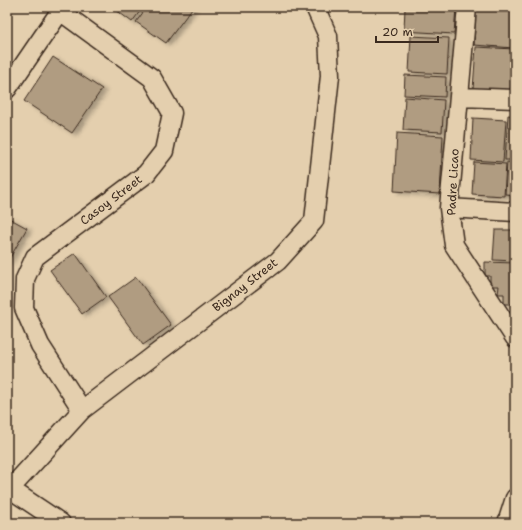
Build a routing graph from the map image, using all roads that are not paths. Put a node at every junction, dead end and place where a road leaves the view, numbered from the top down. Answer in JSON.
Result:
{"nodes":[{"id":1,"x":315,"y":7,"type":"edge"},
{"id":2,"x":468,"y":7,"type":"edge"},
{"id":3,"x":62,"y":9,"type":"edge"},
{"id":4,"x":7,"y":89,"type":"edge"},
{"id":5,"x":460,"y":97,"type":"junction"},
{"id":6,"x":515,"y":99,"type":"edge"},
{"id":7,"x":449,"y":208,"type":"junction"},
{"id":8,"x":515,"y":212,"type":"edge"},
{"id":9,"x":515,"y":338,"type":"edge"},
{"id":10,"x":82,"y":410,"type":"junction"},
{"id":11,"x":8,"y":488,"type":"edge"},
{"id":12,"x":515,"y":498,"type":"edge"},
{"id":13,"x":61,"y":523,"type":"edge"},
{"id":14,"x":507,"y":523,"type":"edge"}],
"edges":[{"from":1,"to":10,"type":"street","name":"Bignay Street"},
{"from":2,"to":5,"type":"street","name":"Padre Licao"},
{"from":3,"to":4,"type":"street"},
{"from":3,"to":10,"type":"street","name":"Casoy Street"},
{"from":5,"to":6,"type":"street"},
{"from":5,"to":7,"type":"street","name":"Padre Licao"},
{"from":7,"to":8,"type":"street"},
{"from":7,"to":9,"type":"street","name":"Padre Licao"},
{"from":10,"to":11,"type":"street","name":"Bignay Street"},
{"from":11,"to":13,"type":"street"},
{"from":12,"to":14,"type":"street"}]}
